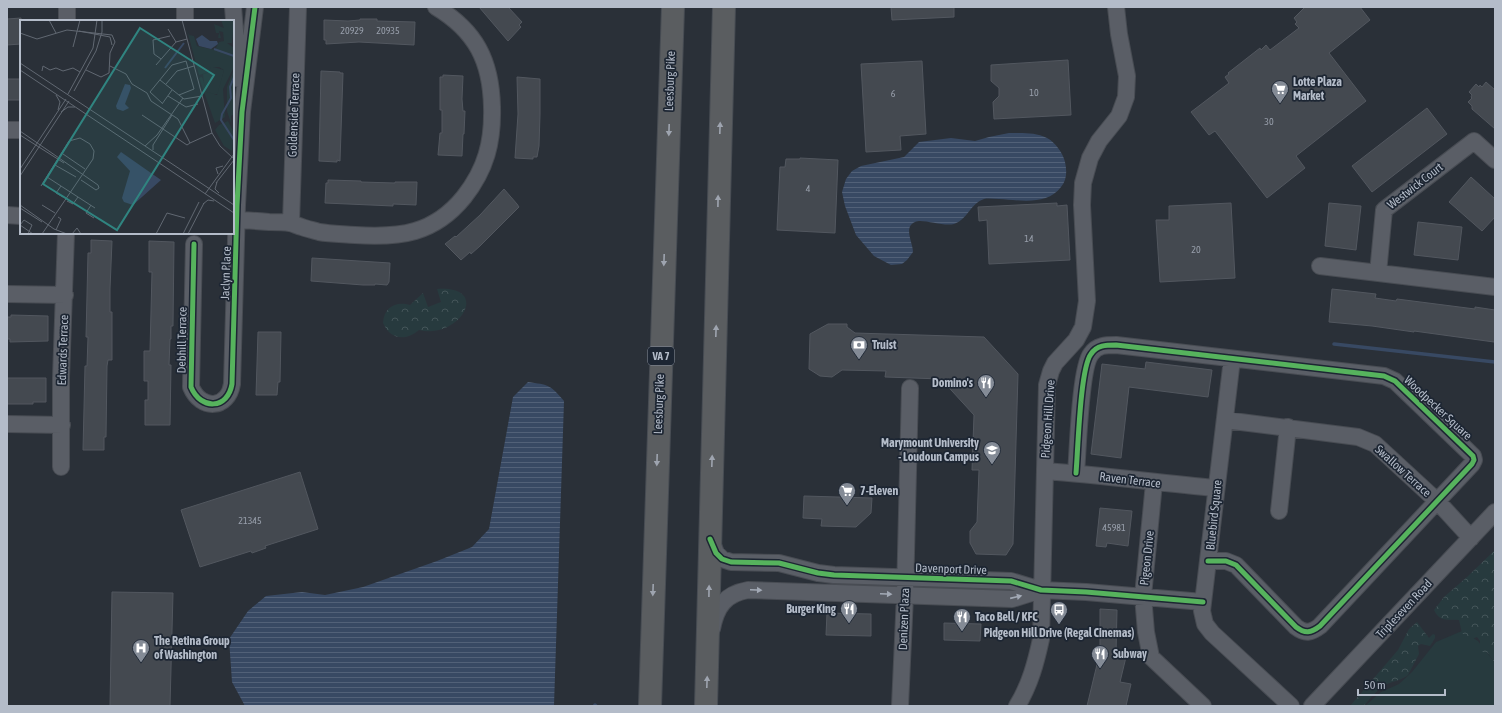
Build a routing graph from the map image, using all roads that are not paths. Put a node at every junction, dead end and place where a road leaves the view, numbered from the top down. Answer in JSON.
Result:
{"nodes":[{"id":1,"x":67,"y":7,"type":"edge"},
{"id":2,"x":185,"y":7,"type":"edge"},
{"id":3,"x":233,"y":7,"type":"edge"},
{"id":4,"x":255,"y":7,"type":"edge"},
{"id":5,"x":298,"y":7,"type":"edge"},
{"id":6,"x":436,"y":7,"type":"edge"},
{"id":7,"x":673,"y":7,"type":"edge"},
{"id":8,"x":724,"y":7,"type":"edge"},
{"id":9,"x":1116,"y":7,"type":"edge"},
{"id":10,"x":66,"y":20,"type":"edge"},
{"id":11,"x":185,"y":20,"type":"edge"},
{"id":12,"x":242,"y":112,"type":"junction"},
{"id":13,"x":7,"y":130,"type":"edge"},
{"id":14,"x":20,"y":130,"type":"edge"},
{"id":15,"x":1495,"y":160,"type":"edge"},
{"id":16,"x":7,"y":215,"type":"edge"},
{"id":17,"x":20,"y":216,"type":"edge"},
{"id":18,"x":235,"y":220,"type":"edge"},
{"id":19,"x":291,"y":223,"type":"junction"},
{"id":20,"x":66,"y":234,"type":"edge"},
{"id":21,"x":194,"y":244,"type":"dead end"},
{"id":22,"x":1320,"y":266,"type":"dead end"},
{"id":23,"x":1378,"y":273,"type":"junction"},
{"id":24,"x":1495,"y":287,"type":"edge"},
{"id":25,"x":7,"y":294,"type":"edge"},
{"id":26,"x":65,"y":295,"type":"junction"},
{"id":27,"x":234,"y":324,"type":"joint"},
{"id":28,"x":1232,"y":359,"type":"junction"},
{"id":29,"x":910,"y":388,"type":"dead end"},
{"id":30,"x":1225,"y":420,"type":"junction"},
{"id":31,"x":7,"y":424,"type":"edge"},
{"id":32,"x":62,"y":425,"type":"junction"},
{"id":33,"x":1288,"y":427,"type":"junction"},
{"id":34,"x":61,"y":467,"type":"dead end"},
{"id":35,"x":1044,"y":471,"type":"junction"},
{"id":36,"x":1076,"y":473,"type":"junction"},
{"id":37,"x":1154,"y":483,"type":"junction"},
{"id":38,"x":1216,"y":488,"type":"junction"},
{"id":39,"x":1438,"y":502,"type":"junction"},
{"id":40,"x":1279,"y":510,"type":"dead end"},
{"id":41,"x":1495,"y":512,"type":"edge"},
{"id":42,"x":1471,"y":538,"type":"junction"},
{"id":43,"x":710,"y":539,"type":"junction"},
{"id":44,"x":1208,"y":561,"type":"junction"},
{"id":45,"x":905,"y":577,"type":"junction"},
{"id":46,"x":1041,"y":590,"type":"junction"},
{"id":47,"x":905,"y":595,"type":"junction"},
{"id":48,"x":1143,"y":596,"type":"junction"},
{"id":49,"x":1203,"y":602,"type":"junction"},
{"id":50,"x":707,"y":658,"type":"junction"},
{"id":51,"x":650,"y":706,"type":"edge"},
{"id":52,"x":706,"y":706,"type":"edge"},
{"id":53,"x":900,"y":706,"type":"edge"},
{"id":54,"x":1017,"y":706,"type":"edge"},
{"id":55,"x":1203,"y":706,"type":"edge"},
{"id":56,"x":1291,"y":706,"type":"edge"},
{"id":57,"x":1312,"y":706,"type":"edge"}],
"edges":[{"from":1,"to":10,"type":"street"},
{"from":2,"to":11,"type":"street"},
{"from":3,"to":12,"type":"street","name":"Jaclyn Place"},
{"from":4,"to":12,"type":"street","name":"Jaclyn Place"},
{"from":5,"to":19,"type":"street","name":"Goldenside Terrace"},
{"from":6,"to":19,"type":"street"},
{"from":7,"to":51,"type":"highway","name":"Leesburg Pike","number":"VA 7","one_way":true},
{"from":43,"to":8,"type":"highway","one_way":true},
{"from":9,"to":35,"type":"street","name":"Pidgeon Hill Drive"},
{"from":12,"to":18,"type":"street","name":"Jaclyn Place"},
{"from":13,"to":14,"type":"street"},
{"from":15,"to":23,"type":"street","name":"Westwick Court"},
{"from":16,"to":17,"type":"street"},
{"from":18,"to":19,"type":"street"},
{"from":18,"to":27,"type":"street","name":"Jaclyn Place"},
{"from":20,"to":26,"type":"street","name":"Edwards Terrace"},
{"from":21,"to":27,"type":"street","name":"Debhill Terrace"},
{"from":22,"to":23,"type":"street"},
{"from":23,"to":24,"type":"street"},
{"from":25,"to":26,"type":"street"},
{"from":26,"to":32,"type":"street","name":"Edwards Terrace"},
{"from":28,"to":30,"type":"street","name":"Bluebird Square"},
{"from":28,"to":36,"type":"street","name":"Woodpecker Square"},
{"from":28,"to":39,"type":"street","name":"Woodpecker Square"},
{"from":29,"to":45,"type":"street","name":"Denizen Plaza"},
{"from":30,"to":33,"type":"street","name":"Swallow Terrace"},
{"from":30,"to":38,"type":"street","name":"Bluebird Square"},
{"from":31,"to":32,"type":"street"},
{"from":32,"to":34,"type":"street","name":"Edwards Terrace"},
{"from":33,"to":39,"type":"street","name":"Swallow Terrace"},
{"from":33,"to":40,"type":"street"},
{"from":35,"to":36,"type":"street","name":"Raven Terrace"},
{"from":35,"to":46,"type":"street","name":"Pidgeon Hill Drive"},
{"from":36,"to":37,"type":"street","name":"Raven Terrace"},
{"from":37,"to":38,"type":"street","name":"Raven Terrace"},
{"from":37,"to":48,"type":"street","name":"Pigeon Drive"},
{"from":38,"to":44,"type":"street","name":"Bluebird Square"},
{"from":39,"to":42,"type":"street","name":"Swallow Terrace"},
{"from":39,"to":44,"type":"street","name":"Woodpecker Square"},
{"from":41,"to":42,"type":"street","name":"Tripleseven Road"},
{"from":42,"to":57,"type":"street","name":"Tripleseven Road"},
{"from":43,"to":45,"type":"street","name":"Davenport Drive"},
{"from":50,"to":43,"type":"highway","one_way":true},
{"from":44,"to":49,"type":"street","name":"Bluebird Square"},
{"from":45,"to":46,"type":"street","name":"Davenport Drive"},
{"from":45,"to":47,"type":"street","name":"Denizen Plaza"},
{"from":47,"to":46,"type":"street","name":"Davenport Drive","one_way":true},
{"from":46,"to":48,"type":"street","name":"Davenport Drive"},
{"from":46,"to":54,"type":"street","name":"Pidgeon Hill Drive"},
{"from":50,"to":47,"type":"street","name":"Davenport Drive","one_way":true},
{"from":47,"to":53,"type":"street","name":"Denizen Plaza"},
{"from":48,"to":49,"type":"street","name":"Davenport Drive"},
{"from":48,"to":55,"type":"street","name":"Pigeon Drive"},
{"from":49,"to":56,"type":"street","name":"Bluebird Square"},
{"from":52,"to":50,"type":"highway","one_way":true}]}
